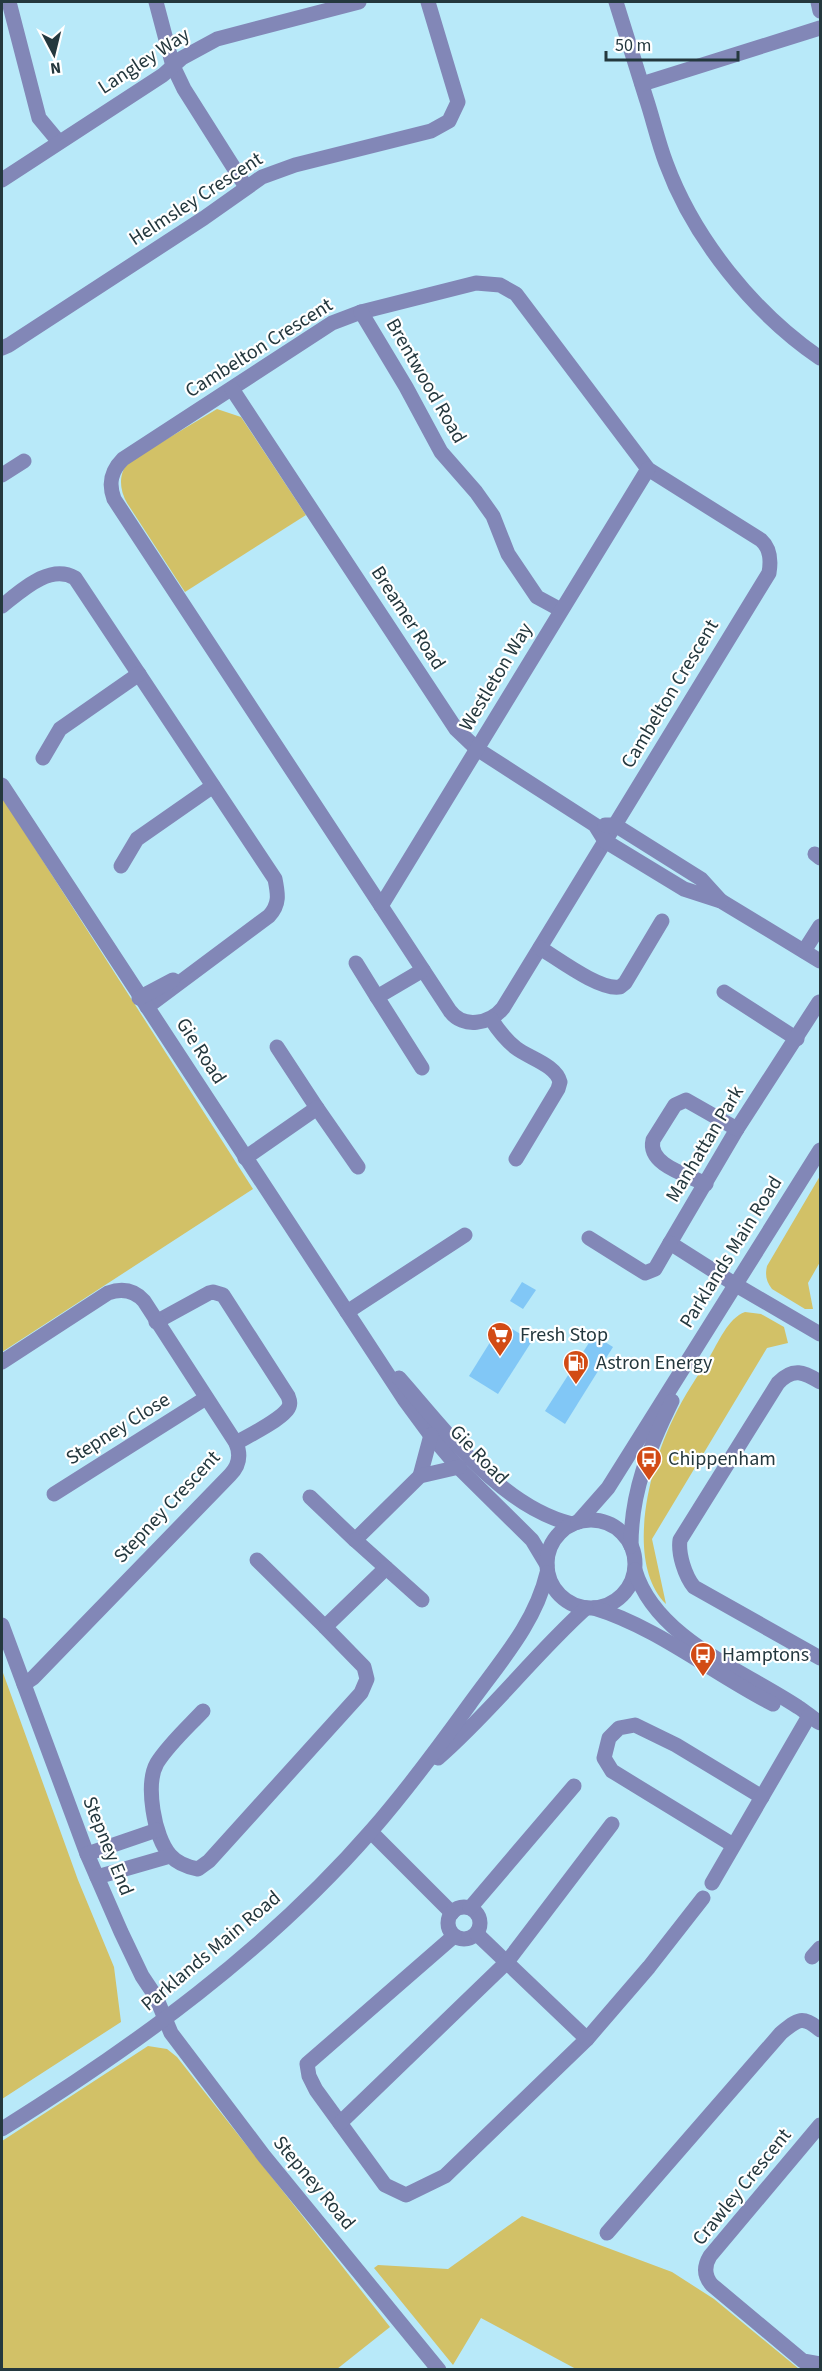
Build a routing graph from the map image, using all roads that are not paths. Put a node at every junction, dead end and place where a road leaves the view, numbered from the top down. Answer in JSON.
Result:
{"nodes":[{"id":1,"x":9,"y":2,"type":"edge"},
{"id":2,"x":156,"y":2,"type":"edge"},
{"id":3,"x":359,"y":2,"type":"edge"},
{"id":4,"x":428,"y":2,"type":"edge"},
{"id":5,"x":616,"y":2,"type":"edge"},
{"id":6,"x":818,"y":2,"type":"edge"},
{"id":7,"x":306,"y":8,"type":"edge"},
{"id":8,"x":820,"y":11,"type":"edge"},
{"id":9,"x":820,"y":28,"type":"edge"},
{"id":10,"x":173,"y":66,"type":"junction"},
{"id":11,"x":642,"y":84,"type":"junction"},
{"id":12,"x":59,"y":142,"type":"junction"},
{"id":13,"x":2,"y":180,"type":"edge"},
{"id":14,"x":246,"y":187,"type":"junction"},
{"id":15,"x":361,"y":312,"type":"junction"},
{"id":16,"x":2,"y":348,"type":"edge"},
{"id":17,"x":820,"y":358,"type":"edge"},
{"id":18,"x":232,"y":388,"type":"junction"},
{"id":19,"x":24,"y":461,"type":"dead end"},
{"id":20,"x":648,"y":469,"type":"junction"},
{"id":21,"x":2,"y":475,"type":"edge"},
{"id":22,"x":2,"y":606,"type":"edge"},
{"id":23,"x":561,"y":610,"type":"junction"},
{"id":24,"x":139,"y":674,"type":"junction"},
{"id":25,"x":477,"y":749,"type":"junction"},
{"id":26,"x":43,"y":758,"type":"dead end"},
{"id":27,"x":2,"y":786,"type":"edge"},
{"id":28,"x":213,"y":786,"type":"junction"},
{"id":29,"x":595,"y":825,"type":"junction"},
{"id":30,"x":615,"y":825,"type":"junction"},
{"id":31,"x":606,"y":841,"type":"junction"},
{"id":32,"x":121,"y":866,"type":"dead end"},
{"id":33,"x":721,"y":901,"type":"junction"},
{"id":34,"x":381,"y":906,"type":"junction"},
{"id":35,"x":662,"y":921,"type":"dead end"},
{"id":36,"x":820,"y":926,"type":"edge"},
{"id":37,"x":540,"y":948,"type":"junction"},
{"id":38,"x":804,"y":951,"type":"junction"},
{"id":39,"x":820,"y":961,"type":"edge"},
{"id":40,"x":356,"y":963,"type":"dead end"},
{"id":41,"x":423,"y":970,"type":"junction"},
{"id":42,"x":724,"y":992,"type":"dead end"},
{"id":43,"x":377,"y":998,"type":"junction"},
{"id":44,"x":819,"y":1002,"type":"edge"},
{"id":45,"x":143,"y":1003,"type":"junction"},
{"id":46,"x":491,"y":1019,"type":"junction"},
{"id":47,"x":797,"y":1039,"type":"junction"},
{"id":48,"x":277,"y":1047,"type":"dead end"},
{"id":49,"x":422,"y":1068,"type":"dead end"},
{"id":50,"x":317,"y":1108,"type":"junction"},
{"id":51,"x":737,"y":1129,"type":"junction"},
{"id":52,"x":820,"y":1150,"type":"edge"},
{"id":53,"x":245,"y":1158,"type":"junction"},
{"id":54,"x":516,"y":1159,"type":"dead end"},
{"id":55,"x":358,"y":1167,"type":"dead end"},
{"id":56,"x":705,"y":1184,"type":"junction"},
{"id":57,"x":465,"y":1235,"type":"dead end"},
{"id":58,"x":589,"y":1238,"type":"dead end"},
{"id":59,"x":670,"y":1243,"type":"junction"},
{"id":60,"x":736,"y":1285,"type":"junction"},
{"id":61,"x":347,"y":1312,"type":"junction"},
{"id":62,"x":156,"y":1322,"type":"junction"},
{"id":63,"x":820,"y":1334,"type":"edge"},
{"id":64,"x":365,"y":1340,"type":"junction"},
{"id":65,"x":2,"y":1362,"type":"edge"},
{"id":66,"x":678,"y":1378,"type":"junction"},
{"id":67,"x":820,"y":1382,"type":"edge"},
{"id":68,"x":206,"y":1398,"type":"junction"},
{"id":69,"x":431,"y":1436,"type":"junction"},
{"id":70,"x":236,"y":1443,"type":"junction"},
{"id":71,"x":459,"y":1467,"type":"junction"},
{"id":72,"x":420,"y":1476,"type":"junction"},
{"id":73,"x":54,"y":1494,"type":"dead end"},
{"id":74,"x":310,"y":1497,"type":"dead end"},
{"id":75,"x":575,"y":1523,"type":"junction"},
{"id":76,"x":355,"y":1539,"type":"junction"},
{"id":77,"x":632,"y":1546,"type":"junction"},
{"id":78,"x":257,"y":1560,"type":"dead end"},
{"id":79,"x":386,"y":1568,"type":"junction"},
{"id":80,"x":547,"y":1569,"type":"junction"},
{"id":81,"x":635,"y":1570,"type":"junction"},
{"id":82,"x":422,"y":1600,"type":"dead end"},
{"id":83,"x":590,"y":1608,"type":"junction"},
{"id":84,"x":2,"y":1624,"type":"edge"},
{"id":85,"x":325,"y":1627,"type":"junction"},
{"id":86,"x":820,"y":1658,"type":"edge"},
{"id":87,"x":24,"y":1684,"type":"junction"},
{"id":88,"x":203,"y":1711,"type":"dead end"},
{"id":89,"x":815,"y":1720,"type":"edge"},
{"id":90,"x":419,"y":1773,"type":"junction"},
{"id":91,"x":574,"y":1786,"type":"dead end"},
{"id":92,"x":762,"y":1797,"type":"junction"},
{"id":93,"x":612,"y":1824,"type":"dead end"},
{"id":94,"x":157,"y":1830,"type":"junction"},
{"id":95,"x":370,"y":1832,"type":"junction"},
{"id":96,"x":734,"y":1845,"type":"junction"},
{"id":97,"x":87,"y":1854,"type":"junction"},
{"id":98,"x":170,"y":1856,"type":"junction"},
{"id":99,"x":97,"y":1877,"type":"junction"},
{"id":100,"x":712,"y":1883,"type":"dead end"},
{"id":101,"x":703,"y":1898,"type":"dead end"},
{"id":102,"x":470,"y":1908,"type":"junction"},
{"id":103,"x":452,"y":1913,"type":"junction"},
{"id":104,"x":477,"y":1934,"type":"junction"},
{"id":105,"x":454,"y":1936,"type":"junction"},
{"id":106,"x":507,"y":1962,"type":"junction"},
{"id":107,"x":165,"y":2018,"type":"junction"},
{"id":108,"x":820,"y":2030,"type":"edge"},
{"id":109,"x":587,"y":2039,"type":"junction"},
{"id":110,"x":339,"y":2123,"type":"junction"},
{"id":111,"x":820,"y":2125,"type":"edge"},
{"id":112,"x":2,"y":2129,"type":"edge"},
{"id":113,"x":607,"y":2233,"type":"dead end"},
{"id":114,"x":820,"y":2364,"type":"edge"},
{"id":115,"x":439,"y":2370,"type":"edge"}],
"edges":[{"from":1,"to":12,"type":"street"},
{"from":2,"to":10,"type":"street"},
{"from":3,"to":7,"type":"street","name":"Langley Way"},
{"from":4,"to":14,"type":"street","name":"Helmsley Crescent"},
{"from":5,"to":11,"type":"street"},
{"from":6,"to":8,"type":"street"},
{"from":7,"to":10,"type":"street","name":"Langley Way"},
{"from":9,"to":11,"type":"street"},
{"from":10,"to":12,"type":"street","name":"Langley Way"},
{"from":10,"to":14,"type":"street"},
{"from":11,"to":17,"type":"street"},
{"from":12,"to":13,"type":"street","name":"Langley Way"},
{"from":14,"to":16,"type":"street","name":"Helmsley Crescent"},
{"from":15,"to":18,"type":"street","name":"Cambelton Crescent"},
{"from":15,"to":20,"type":"street","name":"Cambelton Crescent"},
{"from":15,"to":23,"type":"street","name":"Brentwood Road"},
{"from":18,"to":25,"type":"street","name":"Breamer Road"},
{"from":18,"to":34,"type":"street","name":"Cambelton Crescent"},
{"from":19,"to":21,"type":"street"},
{"from":20,"to":23,"type":"street","name":"Westleton Way"},
{"from":20,"to":30,"type":"street","name":"Cambelton Crescent"},
{"from":22,"to":24,"type":"street"},
{"from":23,"to":25,"type":"street","name":"Westleton Way"},
{"from":24,"to":26,"type":"street"},
{"from":24,"to":28,"type":"street"},
{"from":25,"to":29,"type":"street","name":"Breamer Road"},
{"from":25,"to":34,"type":"street","name":"Westleton Way"},
{"from":27,"to":45,"type":"street","name":"Gie Road"},
{"from":28,"to":32,"type":"street"},
{"from":28,"to":45,"type":"street"},
{"from":29,"to":30,"type":"street"},
{"from":29,"to":31,"type":"street","name":"Breamer Road"},
{"from":30,"to":31,"type":"street","name":"Cambelton Crescent"},
{"from":30,"to":33,"type":"street"},
{"from":31,"to":33,"type":"street"},
{"from":31,"to":37,"type":"street","name":"Cambelton Crescent"},
{"from":33,"to":38,"type":"street"},
{"from":34,"to":41,"type":"street","name":"Cambelton Crescent"},
{"from":35,"to":37,"type":"street"},
{"from":36,"to":38,"type":"street"},
{"from":37,"to":46,"type":"street","name":"Cambelton Crescent"},
{"from":38,"to":39,"type":"street"},
{"from":40,"to":43,"type":"street"},
{"from":41,"to":43,"type":"street"},
{"from":41,"to":46,"type":"street","name":"Cambelton Crescent"},
{"from":42,"to":47,"type":"street"},
{"from":43,"to":49,"type":"street"},
{"from":44,"to":47,"type":"street","name":"Manhattan Park"},
{"from":45,"to":53,"type":"street","name":"Gie Road"},
{"from":46,"to":54,"type":"street"},
{"from":47,"to":51,"type":"street","name":"Manhattan Park"},
{"from":48,"to":50,"type":"street"},
{"from":50,"to":53,"type":"street"},
{"from":50,"to":55,"type":"street"},
{"from":51,"to":56,"type":"street","name":"Manhattan Park"},
{"from":51,"to":56,"type":"street"},
{"from":52,"to":60,"type":"street","name":"Parklands Main Road"},
{"from":53,"to":61,"type":"street","name":"Gie Road"},
{"from":56,"to":59,"type":"street","name":"Manhattan Park"},
{"from":57,"to":61,"type":"street"},
{"from":58,"to":59,"type":"street","name":"Manhattan Park"},
{"from":59,"to":60,"type":"street"},
{"from":60,"to":63,"type":"street"},
{"from":60,"to":66,"type":"street","name":"Parklands Main Road"},
{"from":61,"to":64,"type":"street","name":"Gie Road"},
{"from":62,"to":65,"type":"street","name":"Stepney Crescent"},
{"from":62,"to":68,"type":"street","name":"Stepney Crescent"},
{"from":62,"to":70,"type":"street"},
{"from":64,"to":69,"type":"street","name":"Gie Road"},
{"from":64,"to":75,"type":"street","name":"Gie Road"},
{"from":66,"to":75,"type":"street","name":"Parklands Main Road"},
{"from":66,"to":77,"type":"street","name":"Parklands Main Road"},
{"from":67,"to":86,"type":"street"},
{"from":68,"to":70,"type":"street","name":"Stepney Crescent"},
{"from":68,"to":73,"type":"street","name":"Stepney Close"},
{"from":69,"to":71,"type":"street","name":"Gie Road"},
{"from":69,"to":72,"type":"street"},
{"from":70,"to":87,"type":"street","name":"Stepney Crescent"},
{"from":71,"to":72,"type":"street"},
{"from":71,"to":80,"type":"street","name":"Gie Road"},
{"from":72,"to":76,"type":"street"},
{"from":74,"to":76,"type":"street"},
{"from":75,"to":77,"type":"street"},
{"from":75,"to":80,"type":"street"},
{"from":76,"to":79,"type":"street"},
{"from":77,"to":81,"type":"street"},
{"from":78,"to":85,"type":"street"},
{"from":79,"to":82,"type":"street"},
{"from":79,"to":85,"type":"street"},
{"from":80,"to":83,"type":"street"},
{"from":80,"to":90,"type":"street","name":"Parklands Main Road"},
{"from":81,"to":83,"type":"street"},
{"from":81,"to":89,"type":"street"},
{"from":83,"to":89,"type":"street"},
{"from":83,"to":90,"type":"street","name":"Parklands Main Road"},
{"from":84,"to":87,"type":"street"},
{"from":85,"to":98,"type":"street"},
{"from":87,"to":97,"type":"street","name":"Stepney End"},
{"from":88,"to":94,"type":"street"},
{"from":89,"to":92,"type":"street"},
{"from":90,"to":95,"type":"street","name":"Parklands Main Road"},
{"from":91,"to":102,"type":"street"},
{"from":92,"to":96,"type":"street"},
{"from":92,"to":96,"type":"street"},
{"from":93,"to":106,"type":"street"},
{"from":94,"to":97,"type":"street"},
{"from":94,"to":98,"type":"street"},
{"from":95,"to":103,"type":"street"},
{"from":95,"to":107,"type":"street","name":"Parklands Main Road"},
{"from":96,"to":100,"type":"street"},
{"from":97,"to":99,"type":"street","name":"Stepney End"},
{"from":98,"to":99,"type":"street"},
{"from":99,"to":107,"type":"street","name":"Stepney End"},
{"from":101,"to":109,"type":"street"},
{"from":102,"to":103,"type":"street"},
{"from":102,"to":104,"type":"street"},
{"from":103,"to":105,"type":"street"},
{"from":104,"to":105,"type":"street"},
{"from":104,"to":106,"type":"street"},
{"from":105,"to":110,"type":"street"},
{"from":106,"to":109,"type":"street"},
{"from":106,"to":110,"type":"street"},
{"from":107,"to":112,"type":"street","name":"Parklands Main Road"},
{"from":107,"to":115,"type":"street","name":"Stepney Road"},
{"from":108,"to":113,"type":"street"},
{"from":109,"to":110,"type":"street"},
{"from":111,"to":114,"type":"street","name":"Crawley Crescent"}]}
